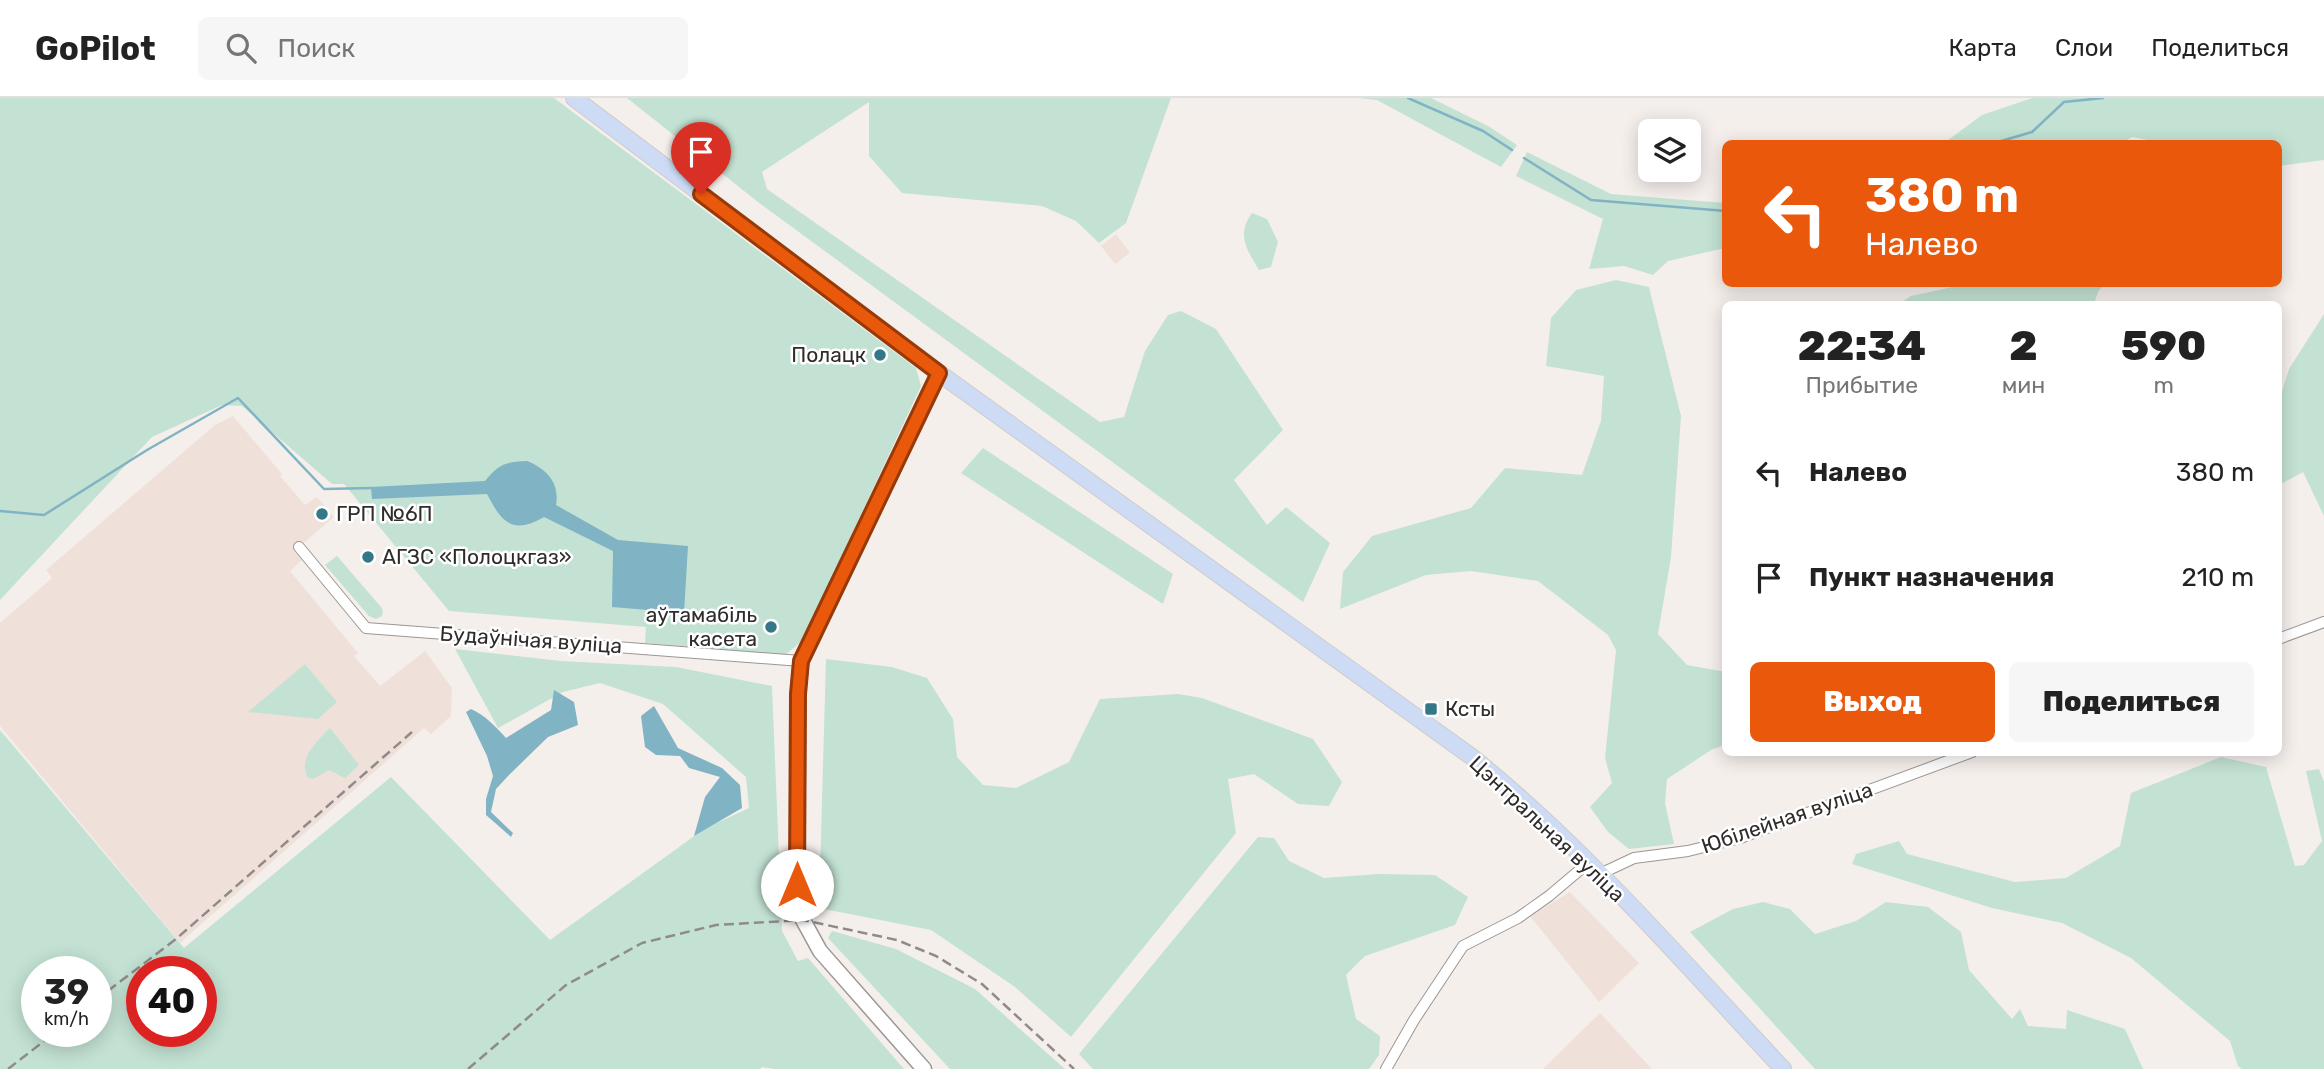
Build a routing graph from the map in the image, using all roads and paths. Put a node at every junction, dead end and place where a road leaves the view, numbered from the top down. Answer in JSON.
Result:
{"nodes":[{"id":1,"x":574,"y":98,"type":"edge"},
{"id":2,"x":939,"y":373,"type":"junction"},
{"id":3,"x":299,"y":547,"type":"dead end"},
{"id":4,"x":2324,"y":622,"type":"edge"},
{"id":5,"x":2282,"y":638,"type":"edge"},
{"id":6,"x":801,"y":661,"type":"junction"},
{"id":7,"x":1961,"y":756,"type":"edge"},
{"id":8,"x":1588,"y":863,"type":"junction"},
{"id":9,"x":1600,"y":874,"type":"junction"},
{"id":10,"x":924,"y":1069,"type":"edge"},
{"id":11,"x":1386,"y":1069,"type":"edge"},
{"id":12,"x":1783,"y":1069,"type":"edge"}],
"edges":[{"from":1,"to":2,"type":"main road","name":"Цэнтральная вуліца"},
{"from":2,"to":6,"type":"street"},
{"from":2,"to":8,"type":"main road","name":"Цэнтральная вуліца"},
{"from":3,"to":6,"type":"street","name":"Будаўнічая вуліца"},
{"from":4,"to":5,"type":"street"},
{"from":6,"to":10,"type":"street"},
{"from":7,"to":9,"type":"street","name":"Юбілейная вуліца"},
{"from":8,"to":9,"type":"main road","name":"Цэнтральная вуліца"},
{"from":8,"to":11,"type":"street"},
{"from":9,"to":12,"type":"main road","name":"Цэнтральная вуліца"}]}
